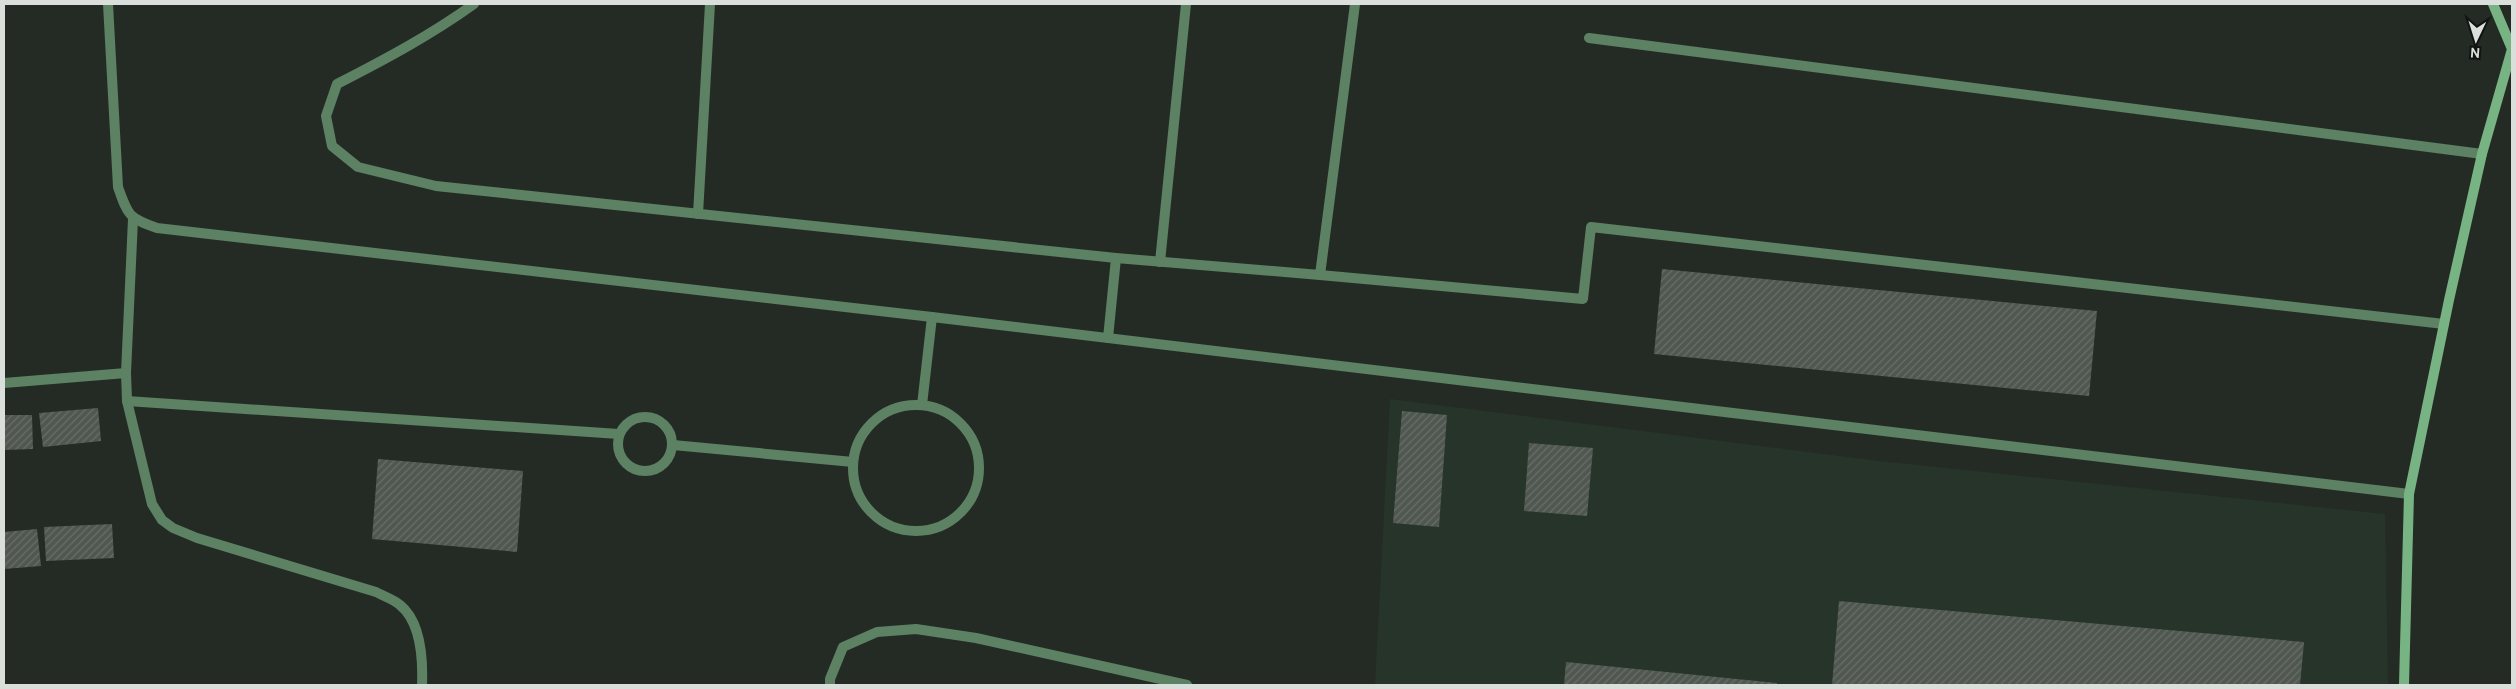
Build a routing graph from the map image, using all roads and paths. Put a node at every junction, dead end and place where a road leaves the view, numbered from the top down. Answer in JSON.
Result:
{"nodes":[{"id":1,"x":108,"y":4,"type":"edge"},
{"id":2,"x":474,"y":4,"type":"edge"},
{"id":3,"x":710,"y":4,"type":"edge"},
{"id":4,"x":1186,"y":4,"type":"edge"},
{"id":5,"x":1355,"y":4,"type":"edge"},
{"id":6,"x":2494,"y":4,"type":"edge"},
{"id":7,"x":1589,"y":38,"type":"dead end"},
{"id":8,"x":2512,"y":49,"type":"edge"},
{"id":9,"x":2482,"y":154,"type":"junction"},
{"id":10,"x":698,"y":214,"type":"junction"},
{"id":11,"x":134,"y":219,"type":"junction"},
{"id":12,"x":1116,"y":258,"type":"junction"},
{"id":13,"x":1160,"y":262,"type":"junction"},
{"id":14,"x":1320,"y":275,"type":"junction"},
{"id":15,"x":932,"y":317,"type":"junction"},
{"id":16,"x":2444,"y":324,"type":"junction"},
{"id":17,"x":1108,"y":338,"type":"junction"},
{"id":18,"x":126,"y":373,"type":"junction"},
{"id":19,"x":4,"y":383,"type":"edge"},
{"id":20,"x":127,"y":401,"type":"junction"},
{"id":21,"x":922,"y":406,"type":"junction"},
{"id":22,"x":619,"y":434,"type":"junction"},
{"id":23,"x":672,"y":445,"type":"junction"},
{"id":24,"x":853,"y":462,"type":"junction"},
{"id":25,"x":2409,"y":494,"type":"junction"},
{"id":26,"x":422,"y":685,"type":"edge"},
{"id":27,"x":830,"y":685,"type":"edge"},
{"id":28,"x":1187,"y":685,"type":"edge"},
{"id":29,"x":2404,"y":685,"type":"edge"}],
"edges":[{"from":1,"to":11,"type":"street"},
{"from":2,"to":10,"type":"street"},
{"from":3,"to":10,"type":"street"},
{"from":4,"to":13,"type":"street"},
{"from":5,"to":14,"type":"street"},
{"from":6,"to":8,"type":"street"},
{"from":7,"to":9,"type":"street"},
{"from":8,"to":9,"type":"street"},
{"from":9,"to":16,"type":"street"},
{"from":10,"to":12,"type":"street"},
{"from":11,"to":15,"type":"street"},
{"from":11,"to":18,"type":"street"},
{"from":12,"to":13,"type":"street"},
{"from":12,"to":17,"type":"street"},
{"from":13,"to":14,"type":"street"},
{"from":14,"to":16,"type":"street"},
{"from":15,"to":17,"type":"street"},
{"from":15,"to":21,"type":"street"},
{"from":16,"to":25,"type":"street"},
{"from":17,"to":25,"type":"street"},
{"from":18,"to":19,"type":"street"},
{"from":18,"to":20,"type":"street"},
{"from":20,"to":22,"type":"street"},
{"from":20,"to":26,"type":"street"},
{"from":21,"to":24,"type":"street"},
{"from":21,"to":24,"type":"street"},
{"from":22,"to":23,"type":"street"},
{"from":22,"to":23,"type":"street"},
{"from":23,"to":24,"type":"street"},
{"from":25,"to":29,"type":"street"},
{"from":27,"to":28,"type":"street"}]}
